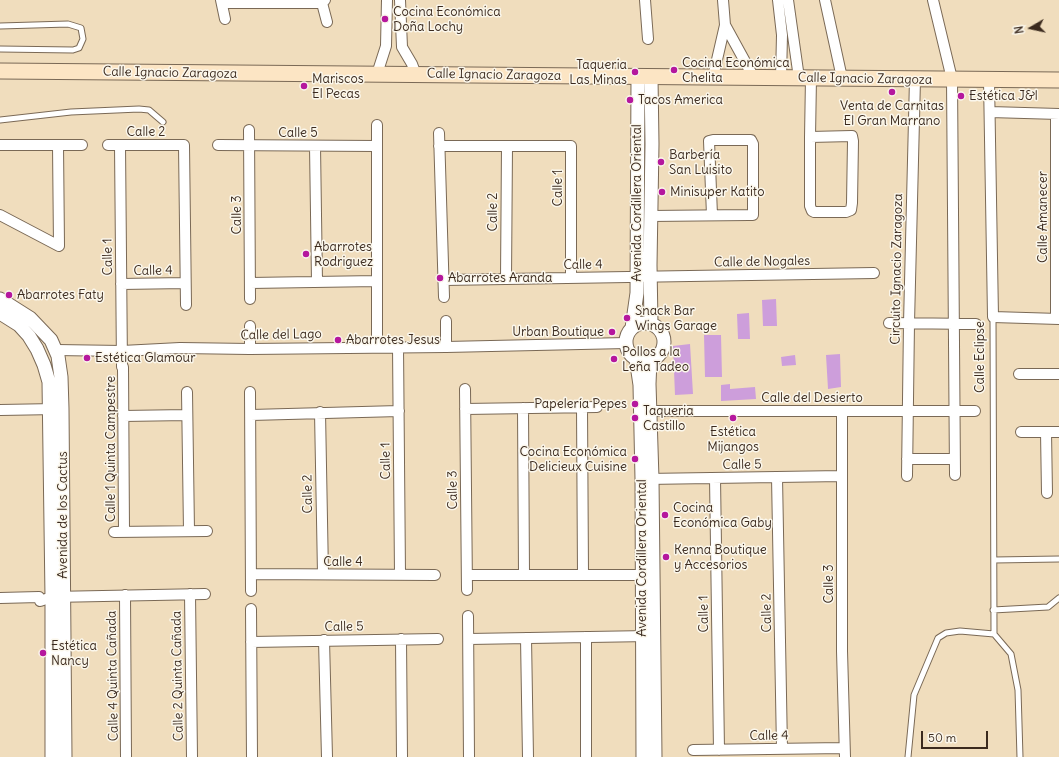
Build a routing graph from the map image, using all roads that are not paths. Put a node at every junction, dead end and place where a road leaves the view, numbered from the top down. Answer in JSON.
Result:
{"nodes":[{"id":1,"x":387,"y":0,"type":"edge"},
{"id":2,"x":400,"y":0,"type":"edge"},
{"id":3,"x":645,"y":0,"type":"edge"},
{"id":4,"x":723,"y":0,"type":"edge"},
{"id":5,"x":778,"y":0,"type":"edge"},
{"id":6,"x":788,"y":0,"type":"edge"},
{"id":7,"x":825,"y":0,"type":"edge"},
{"id":8,"x":934,"y":0,"type":"edge"},
{"id":9,"x":221,"y":1,"type":"edge"},
{"id":10,"x":324,"y":2,"type":"edge"},
{"id":11,"x":225,"y":19,"type":"dead end"},
{"id":12,"x":327,"y":22,"type":"dead end"},
{"id":13,"x":725,"y":25,"type":"junction"},
{"id":14,"x":0,"y":26,"type":"edge"},
{"id":15,"x":793,"y":34,"type":"junction"},
{"id":16,"x":782,"y":35,"type":"junction"},
{"id":17,"x":648,"y":39,"type":"dead end"},
{"id":18,"x":386,"y":46,"type":"junction"},
{"id":19,"x":402,"y":46,"type":"junction"},
{"id":20,"x":0,"y":49,"type":"edge"},
{"id":21,"x":0,"y":71,"type":"edge"},
{"id":22,"x":377,"y":74,"type":"junction"},
{"id":23,"x":416,"y":75,"type":"junction"},
{"id":24,"x":644,"y":77,"type":"junction"},
{"id":25,"x":713,"y":77,"type":"junction"},
{"id":26,"x":754,"y":78,"type":"junction"},
{"id":27,"x":781,"y":78,"type":"junction"},
{"id":28,"x":805,"y":78,"type":"junction"},
{"id":29,"x":842,"y":78,"type":"junction"},
{"id":30,"x":915,"y":79,"type":"junction"},
{"id":31,"x":952,"y":79,"type":"junction"},
{"id":32,"x":989,"y":80,"type":"junction"},
{"id":33,"x":1059,"y":80,"type":"edge"},
{"id":34,"x":990,"y":112,"type":"junction"},
{"id":35,"x":1058,"y":114,"type":"edge"},
{"id":36,"x":0,"y":120,"type":"edge"},
{"id":37,"x":163,"y":122,"type":"dead end"},
{"id":38,"x":377,"y":125,"type":"dead end"},
{"id":39,"x":249,"y":130,"type":"dead end"},
{"id":40,"x":439,"y":133,"type":"dead end"},
{"id":41,"x":810,"y":137,"type":"junction"},
{"id":42,"x":638,"y":143,"type":"junction"},
{"id":43,"x":652,"y":144,"type":"junction"},
{"id":44,"x":0,"y":145,"type":"edge"},
{"id":45,"x":58,"y":145,"type":"junction"},
{"id":46,"x":82,"y":145,"type":"dead end"},
{"id":47,"x":108,"y":145,"type":"dead end"},
{"id":48,"x":120,"y":145,"type":"junction"},
{"id":49,"x":218,"y":145,"type":"dead end"},
{"id":50,"x":249,"y":146,"type":"junction"},
{"id":51,"x":315,"y":146,"type":"junction"},
{"id":52,"x":377,"y":146,"type":"junction"},
{"id":53,"x":439,"y":146,"type":"junction"},
{"id":54,"x":506,"y":146,"type":"junction"},
{"id":55,"x":0,"y":215,"type":"edge"},
{"id":56,"x":712,"y":215,"type":"junction"},
{"id":57,"x":650,"y":216,"type":"junction"},
{"id":58,"x":874,"y":274,"type":"dead end"},
{"id":59,"x":644,"y":277,"type":"junction"},
{"id":60,"x":571,"y":278,"type":"junction"},
{"id":61,"x":506,"y":279,"type":"junction"},
{"id":62,"x":444,"y":280,"type":"junction"},
{"id":63,"x":377,"y":281,"type":"junction"},
{"id":64,"x":250,"y":282,"type":"junction"},
{"id":65,"x":317,"y":282,"type":"junction"},
{"id":66,"x":122,"y":284,"type":"junction"},
{"id":67,"x":185,"y":284,"type":"junction"},
{"id":68,"x":444,"y":297,"type":"dead end"},
{"id":69,"x":0,"y":299,"type":"edge"},
{"id":70,"x":250,"y":299,"type":"dead end"},
{"id":71,"x":186,"y":305,"type":"dead end"},
{"id":72,"x":0,"y":313,"type":"edge"},
{"id":73,"x":992,"y":317,"type":"junction"},
{"id":74,"x":1058,"y":319,"type":"edge"},
{"id":75,"x":446,"y":321,"type":"dead end"},
{"id":76,"x":889,"y":323,"type":"dead end"},
{"id":77,"x":909,"y":323,"type":"junction"},
{"id":78,"x":651,"y":324,"type":"junction"},
{"id":79,"x":954,"y":324,"type":"junction"},
{"id":80,"x":976,"y":324,"type":"dead end"},
{"id":81,"x":250,"y":326,"type":"dead end"},
{"id":82,"x":632,"y":328,"type":"junction"},
{"id":83,"x":626,"y":343,"type":"junction"},
{"id":84,"x":398,"y":346,"type":"junction"},
{"id":85,"x":377,"y":347,"type":"junction"},
{"id":86,"x":446,"y":347,"type":"junction"},
{"id":87,"x":250,"y":349,"type":"junction"},
{"id":88,"x":56,"y":350,"type":"junction"},
{"id":89,"x":122,"y":351,"type":"junction"},
{"id":90,"x":636,"y":358,"type":"junction"},
{"id":91,"x":650,"y":360,"type":"junction"},
{"id":92,"x":123,"y":367,"type":"joint"},
{"id":93,"x":1019,"y":374,"type":"dead end"},
{"id":94,"x":1059,"y":374,"type":"edge"},
{"id":95,"x":465,"y":389,"type":"dead end"},
{"id":96,"x":187,"y":392,"type":"dead end"},
{"id":97,"x":250,"y":392,"type":"dead end"},
{"id":98,"x":582,"y":407,"type":"junction"},
{"id":99,"x":597,"y":407,"type":"dead end"},
{"id":100,"x":523,"y":408,"type":"junction"},
{"id":101,"x":56,"y":409,"type":"junction"},
{"id":102,"x":465,"y":409,"type":"junction"},
{"id":103,"x":0,"y":410,"type":"edge"},
{"id":104,"x":399,"y":411,"type":"junction"},
{"id":105,"x":650,"y":411,"type":"junction"},
{"id":106,"x":842,"y":411,"type":"junction"},
{"id":107,"x":907,"y":411,"type":"junction"},
{"id":108,"x":955,"y":411,"type":"junction"},
{"id":109,"x":975,"y":411,"type":"dead end"},
{"id":110,"x":320,"y":412,"type":"junction"},
{"id":111,"x":187,"y":415,"type":"junction"},
{"id":112,"x":250,"y":415,"type":"junction"},
{"id":113,"x":123,"y":416,"type":"junction"},
{"id":114,"x":1021,"y":432,"type":"dead end"},
{"id":115,"x":1046,"y":432,"type":"junction"},
{"id":116,"x":1059,"y":432,"type":"edge"},
{"id":117,"x":907,"y":459,"type":"junction"},
{"id":118,"x":954,"y":459,"type":"junction"},
{"id":119,"x":955,"y":475,"type":"dead end"},
{"id":120,"x":842,"y":476,"type":"junction"},
{"id":121,"x":907,"y":476,"type":"dead end"},
{"id":122,"x":778,"y":477,"type":"junction"},
{"id":123,"x":715,"y":478,"type":"junction"},
{"id":124,"x":647,"y":479,"type":"junction"},
{"id":125,"x":1048,"y":492,"type":"dead end"},
{"id":126,"x":189,"y":531,"type":"junction"},
{"id":127,"x":207,"y":531,"type":"dead end"},
{"id":128,"x":1059,"y":559,"type":"edge"},
{"id":129,"x":994,"y":560,"type":"junction"},
{"id":130,"x":251,"y":574,"type":"junction"},
{"id":131,"x":323,"y":574,"type":"junction"},
{"id":132,"x":400,"y":575,"type":"junction"},
{"id":133,"x":435,"y":575,"type":"dead end"},
{"id":134,"x":467,"y":575,"type":"junction"},
{"id":135,"x":524,"y":575,"type":"junction"},
{"id":136,"x":583,"y":575,"type":"junction"},
{"id":137,"x":648,"y":575,"type":"junction"},
{"id":138,"x":467,"y":590,"type":"dead end"},
{"id":139,"x":251,"y":591,"type":"dead end"},
{"id":140,"x":190,"y":594,"type":"junction"},
{"id":141,"x":205,"y":594,"type":"dead end"},
{"id":142,"x":125,"y":595,"type":"junction"},
{"id":143,"x":0,"y":598,"type":"edge"},
{"id":144,"x":52,"y":598,"type":"junction"},
{"id":145,"x":1059,"y":598,"type":"edge"},
{"id":146,"x":251,"y":609,"type":"dead end"},
{"id":147,"x":993,"y":610,"type":"junction"},
{"id":148,"x":468,"y":616,"type":"dead end"},
{"id":149,"x":994,"y":634,"type":"junction"},
{"id":150,"x":648,"y":636,"type":"junction"},
{"id":151,"x":586,"y":637,"type":"junction"},
{"id":152,"x":526,"y":638,"type":"junction"},
{"id":153,"x":401,"y":639,"type":"junction"},
{"id":154,"x":438,"y":639,"type":"dead end"},
{"id":155,"x":469,"y":639,"type":"junction"},
{"id":156,"x":324,"y":640,"type":"junction"},
{"id":157,"x":251,"y":642,"type":"junction"},
{"id":158,"x":782,"y":749,"type":"junction"},
{"id":159,"x":694,"y":750,"type":"dead end"},
{"id":160,"x":719,"y":750,"type":"junction"},
{"id":161,"x":845,"y":752,"type":"edge"},
{"id":162,"x":52,"y":757,"type":"edge"},
{"id":163,"x":65,"y":757,"type":"edge"},
{"id":164,"x":126,"y":757,"type":"edge"},
{"id":165,"x":192,"y":757,"type":"edge"},
{"id":166,"x":252,"y":757,"type":"edge"},
{"id":167,"x":327,"y":757,"type":"edge"},
{"id":168,"x":402,"y":757,"type":"edge"},
{"id":169,"x":469,"y":757,"type":"edge"},
{"id":170,"x":528,"y":757,"type":"edge"},
{"id":171,"x":586,"y":757,"type":"edge"},
{"id":172,"x":643,"y":757,"type":"edge"},
{"id":173,"x":655,"y":757,"type":"edge"},
{"id":174,"x":908,"y":757,"type":"edge"},
{"id":175,"x":1020,"y":757,"type":"edge"}],
"edges":[{"from":1,"to":18,"type":"street"},
{"from":2,"to":19,"type":"street"},
{"from":3,"to":17,"type":"street"},
{"from":4,"to":13,"type":"street"},
{"from":5,"to":16,"type":"street"},
{"from":6,"to":15,"type":"street"},
{"from":7,"to":29,"type":"street"},
{"from":8,"to":31,"type":"street"},
{"from":9,"to":10,"type":"street"},
{"from":9,"to":11,"type":"street"},
{"from":10,"to":12,"type":"street"},
{"from":13,"to":25,"type":"street"},
{"from":13,"to":26,"type":"street"},
{"from":14,"to":20,"type":"lane"},
{"from":15,"to":16,"type":"street"},
{"from":15,"to":28,"type":"street"},
{"from":16,"to":27,"type":"street"},
{"from":18,"to":19,"type":"street"},
{"from":18,"to":22,"type":"street"},
{"from":19,"to":23,"type":"street"},
{"from":21,"to":22,"type":"main road","name":"Calle Ignacio Zaragoza"},
{"from":22,"to":23,"type":"main road","name":"Calle Ignacio Zaragoza"},
{"from":23,"to":24,"type":"main road","name":"Calle Ignacio Zaragoza"},
{"from":24,"to":25,"type":"main road","name":"Calle Ignacio Zaragoza"},
{"from":24,"to":42,"type":"street","name":"Avenida Cordillera Oriental"},
{"from":24,"to":43,"type":"street","name":"Avenida Cordillera Oriental"},
{"from":25,"to":26,"type":"main road","name":"Calle Ignacio Zaragoza"},
{"from":26,"to":27,"type":"main road","name":"Calle Ignacio Zaragoza"},
{"from":27,"to":28,"type":"main road","name":"Calle Ignacio Zaragoza"},
{"from":28,"to":29,"type":"main road","name":"Calle Ignacio Zaragoza"},
{"from":28,"to":41,"type":"street"},
{"from":29,"to":30,"type":"main road","name":"Calle Ignacio Zaragoza"},
{"from":30,"to":31,"type":"main road","name":"Calle Ignacio Zaragoza"},
{"from":30,"to":77,"type":"street","name":"Circuito Ignacio Zaragoza"},
{"from":31,"to":32,"type":"main road","name":"Calle Ignacio Zaragoza"},
{"from":31,"to":79,"type":"street"},
{"from":32,"to":33,"type":"main road","name":"Calle Ignacio Zaragoza"},
{"from":32,"to":34,"type":"street","name":"Calle Eclipse"},
{"from":34,"to":35,"type":"street"},
{"from":34,"to":73,"type":"street","name":"Calle Eclipse"},
{"from":35,"to":74,"type":"street","name":"Calle Amanecer"},
{"from":36,"to":37,"type":"lane"},
{"from":38,"to":52,"type":"street"},
{"from":39,"to":50,"type":"street","name":"Calle 3"},
{"from":40,"to":53,"type":"street"},
{"from":41,"to":41,"type":"street"},
{"from":42,"to":43,"type":"street"},
{"from":42,"to":59,"type":"street","name":"Avenida Cordillera Oriental"},
{"from":43,"to":57,"type":"street","name":"Avenida Cordillera Oriental"},
{"from":44,"to":45,"type":"street"},
{"from":45,"to":46,"type":"street"},
{"from":45,"to":55,"type":"street"},
{"from":47,"to":48,"type":"street","name":"Calle 2"},
{"from":48,"to":66,"type":"street","name":"Calle 1"},
{"from":48,"to":67,"type":"street","name":"Calle 2"},
{"from":49,"to":50,"type":"street","name":"Calle 5"},
{"from":50,"to":51,"type":"street","name":"Calle 5"},
{"from":50,"to":64,"type":"street","name":"Calle 3"},
{"from":51,"to":52,"type":"street","name":"Calle 5"},
{"from":51,"to":65,"type":"street"},
{"from":52,"to":63,"type":"street"},
{"from":53,"to":54,"type":"street"},
{"from":53,"to":62,"type":"street"},
{"from":54,"to":60,"type":"street","name":"Calle 1"},
{"from":54,"to":61,"type":"street","name":"Calle 2"},
{"from":56,"to":56,"type":"street"},
{"from":56,"to":57,"type":"street"},
{"from":57,"to":59,"type":"street","name":"Avenida Cordillera Oriental"},
{"from":58,"to":59,"type":"street","name":"Calle de Nogales"},
{"from":59,"to":60,"type":"street","name":"Calle 4"},
{"from":59,"to":78,"type":"street","name":"Avenida Cordillera Oriental"},
{"from":59,"to":82,"type":"street","name":"Avenida Cordillera Oriental"},
{"from":60,"to":61,"type":"street","name":"Calle 4"},
{"from":61,"to":62,"type":"street","name":"Calle 4"},
{"from":62,"to":68,"type":"street"},
{"from":63,"to":65,"type":"street"},
{"from":63,"to":85,"type":"street"},
{"from":64,"to":65,"type":"street"},
{"from":64,"to":70,"type":"street","name":"Calle 3"},
{"from":66,"to":67,"type":"street","name":"Calle 4"},
{"from":66,"to":89,"type":"street","name":"Calle 1"},
{"from":67,"to":71,"type":"street"},
{"from":69,"to":88,"type":"street","name":"Avenida de los Cactus"},
{"from":72,"to":101,"type":"street","name":"Avenida de los Cactus"},
{"from":73,"to":74,"type":"street"},
{"from":73,"to":129,"type":"lane","name":"Calle Eclipse"},
{"from":75,"to":86,"type":"street"},
{"from":76,"to":77,"type":"street"},
{"from":77,"to":79,"type":"street"},
{"from":77,"to":107,"type":"street","name":"Circuito Ignacio Zaragoza"},
{"from":78,"to":82,"type":"street"},
{"from":78,"to":91,"type":"street"},
{"from":79,"to":80,"type":"street"},
{"from":79,"to":108,"type":"street"},
{"from":81,"to":87,"type":"street"},
{"from":82,"to":83,"type":"street"},
{"from":83,"to":86,"type":"street","name":"Calle del Lago"},
{"from":83,"to":90,"type":"street"},
{"from":84,"to":85,"type":"street","name":"Calle del Lago"},
{"from":84,"to":86,"type":"street","name":"Calle del Lago"},
{"from":84,"to":104,"type":"street","name":"Calle 1"},
{"from":85,"to":87,"type":"street","name":"Calle del Lago"},
{"from":87,"to":89,"type":"street","name":"Calle del Lago"},
{"from":88,"to":89,"type":"street","name":"Calle del Lago"},
{"from":88,"to":101,"type":"street","name":"Avenida de los Cactus"},
{"from":89,"to":92,"type":"street","name":"Calle 1"},
{"from":90,"to":91,"type":"street"},
{"from":90,"to":124,"type":"street","name":"Avenida Cordillera Oriental"},
{"from":91,"to":105,"type":"street","name":"Avenida Cordillera Oriental"},
{"from":92,"to":113,"type":"street","name":"Calle 1 Quinta Campestre"},
{"from":93,"to":94,"type":"street"},
{"from":95,"to":102,"type":"street","name":"Calle 3"},
{"from":96,"to":111,"type":"street"},
{"from":97,"to":112,"type":"street"},
{"from":98,"to":99,"type":"street"},
{"from":98,"to":100,"type":"street"},
{"from":98,"to":136,"type":"street"},
{"from":100,"to":102,"type":"street"},
{"from":100,"to":135,"type":"street"},
{"from":101,"to":103,"type":"street"},
{"from":101,"to":144,"type":"street","name":"Avenida de los Cactus"},
{"from":102,"to":134,"type":"street","name":"Calle 3"},
{"from":104,"to":110,"type":"street"},
{"from":104,"to":132,"type":"street","name":"Calle 1"},
{"from":105,"to":106,"type":"street","name":"Calle del Desierto"},
{"from":105,"to":124,"type":"street","name":"Avenida Cordillera Oriental"},
{"from":106,"to":107,"type":"street","name":"Calle del Desierto"},
{"from":106,"to":120,"type":"street","name":"Calle 3"},
{"from":107,"to":108,"type":"street","name":"Calle del Desierto"},
{"from":107,"to":117,"type":"street","name":"Circuito Ignacio Zaragoza"},
{"from":108,"to":109,"type":"street","name":"Calle del Desierto"},
{"from":108,"to":118,"type":"street"},
{"from":110,"to":112,"type":"street"},
{"from":110,"to":131,"type":"street","name":"Calle 2"},
{"from":111,"to":113,"type":"street"},
{"from":111,"to":126,"type":"street"},
{"from":112,"to":130,"type":"street"},
{"from":113,"to":126,"type":"street","name":"Calle 1 Quinta Campestre"},
{"from":114,"to":115,"type":"street"},
{"from":115,"to":116,"type":"street"},
{"from":115,"to":125,"type":"street"},
{"from":117,"to":118,"type":"street"},
{"from":117,"to":121,"type":"street","name":"Circuito Ignacio Zaragoza"},
{"from":118,"to":119,"type":"street"},
{"from":120,"to":122,"type":"street","name":"Calle 5"},
{"from":120,"to":161,"type":"street","name":"Calle 3"},
{"from":122,"to":123,"type":"street","name":"Calle 5"},
{"from":122,"to":158,"type":"street","name":"Calle 2"},
{"from":123,"to":124,"type":"street","name":"Calle 5"},
{"from":123,"to":160,"type":"street","name":"Calle 1"},
{"from":124,"to":137,"type":"street","name":"Avenida Cordillera Oriental"},
{"from":126,"to":127,"type":"street"},
{"from":128,"to":129,"type":"lane"},
{"from":129,"to":147,"type":"lane","name":"Calle Eclipse"},
{"from":130,"to":131,"type":"street","name":"Calle 4"},
{"from":130,"to":139,"type":"street"},
{"from":131,"to":132,"type":"street","name":"Calle 4"},
{"from":132,"to":133,"type":"street","name":"Calle 4"},
{"from":134,"to":135,"type":"street"},
{"from":134,"to":138,"type":"street","name":"Calle 3"},
{"from":135,"to":136,"type":"street"},
{"from":136,"to":137,"type":"street"},
{"from":137,"to":150,"type":"street","name":"Avenida Cordillera Oriental"},
{"from":140,"to":141,"type":"street"},
{"from":140,"to":142,"type":"street"},
{"from":140,"to":165,"type":"street","name":"Calle 2 Quinta Cañada"},
{"from":142,"to":144,"type":"street"},
{"from":142,"to":164,"type":"street","name":"Calle 4 Quinta Cañada"},
{"from":143,"to":144,"type":"street"},
{"from":144,"to":162,"type":"street","name":"Avenida de los Cactus"},
{"from":144,"to":163,"type":"street","name":"Avenida de los Cactus"},
{"from":145,"to":147,"type":"lane"},
{"from":146,"to":157,"type":"street"},
{"from":147,"to":149,"type":"lane","name":"Calle Eclipse"},
{"from":148,"to":155,"type":"street"},
{"from":149,"to":174,"type":"lane"},
{"from":149,"to":175,"type":"lane"},
{"from":150,"to":151,"type":"street"},
{"from":150,"to":172,"type":"street","name":"Avenida Cordillera Oriental"},
{"from":150,"to":173,"type":"street","name":"Avenida Cordillera Oriental"},
{"from":151,"to":152,"type":"street"},
{"from":151,"to":171,"type":"street"},
{"from":152,"to":155,"type":"street"},
{"from":152,"to":170,"type":"street"},
{"from":153,"to":154,"type":"street","name":"Calle 5"},
{"from":153,"to":156,"type":"street","name":"Calle 5"},
{"from":153,"to":168,"type":"street"},
{"from":155,"to":169,"type":"street"},
{"from":156,"to":157,"type":"street","name":"Calle 5"},
{"from":156,"to":167,"type":"street"},
{"from":157,"to":166,"type":"street"},
{"from":158,"to":160,"type":"street","name":"Calle 4"},
{"from":158,"to":161,"type":"street","name":"Calle 4"},
{"from":159,"to":160,"type":"street","name":"Calle 4"}]}
